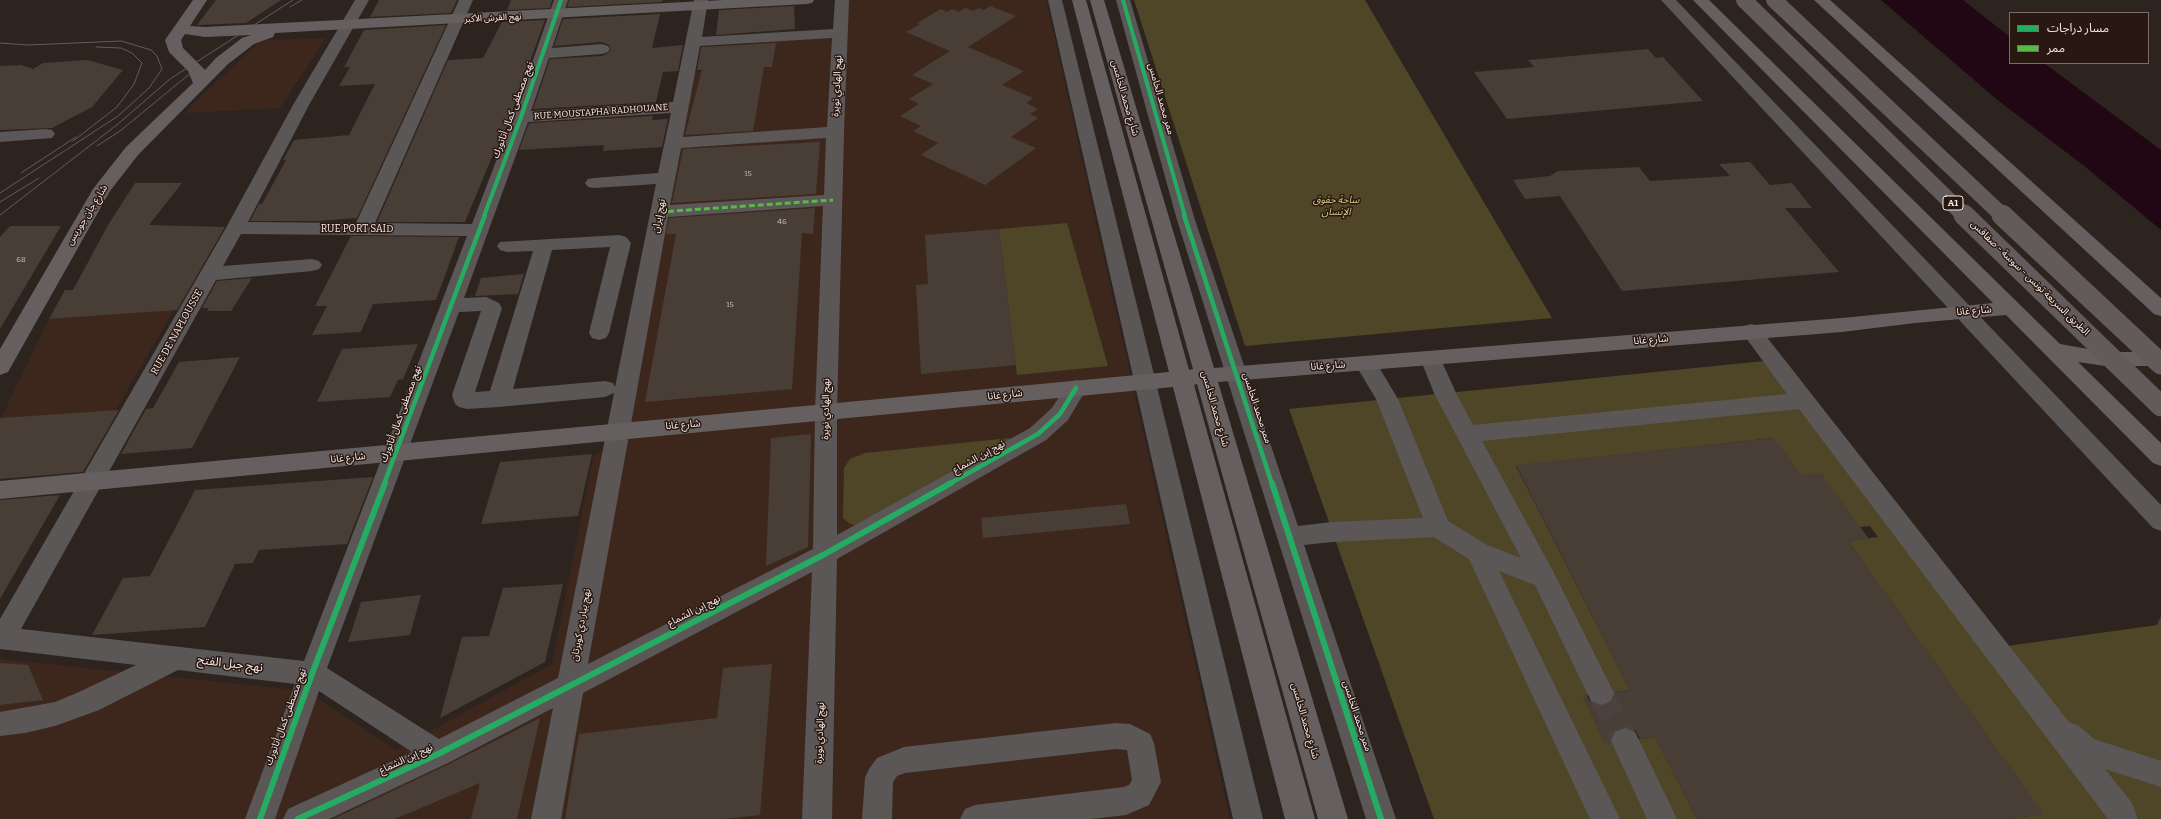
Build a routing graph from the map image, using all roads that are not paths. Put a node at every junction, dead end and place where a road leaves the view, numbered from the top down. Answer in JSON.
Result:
{"nodes":[{"id":1,"x":200,"y":0,"type":"edge"},
{"id":2,"x":362,"y":0,"type":"edge"},
{"id":3,"x":466,"y":0,"type":"edge"},
{"id":4,"x":807,"y":0,"type":"edge"},
{"id":5,"x":842,"y":0,"type":"edge"},
{"id":6,"x":1055,"y":0,"type":"edge"},
{"id":7,"x":1079,"y":0,"type":"edge"},
{"id":8,"x":1097,"y":0,"type":"edge"},
{"id":9,"x":1123,"y":0,"type":"edge"},
{"id":10,"x":1668,"y":0,"type":"edge"},
{"id":11,"x":1700,"y":0,"type":"edge"},
{"id":12,"x":1744,"y":0,"type":"edge"},
{"id":13,"x":1774,"y":0,"type":"edge"},
{"id":14,"x":1821,"y":0,"type":"edge"},
{"id":15,"x":766,"y":1,"type":"edge"},
{"id":16,"x":700,"y":3,"type":"edge"},
{"id":17,"x":559,"y":7,"type":"edge"},
{"id":18,"x":455,"y":20,"type":"junction"},
{"id":19,"x":347,"y":24,"type":"junction"},
{"id":20,"x":290,"y":28,"type":"junction"},
{"id":21,"x":178,"y":31,"type":"junction"},
{"id":22,"x":840,"y":33,"type":"junction"},
{"id":23,"x":694,"y":42,"type":"junction"},
{"id":24,"x":602,"y":49,"type":"dead end"},
{"id":25,"x":543,"y":54,"type":"junction"},
{"id":26,"x":201,"y":84,"type":"junction"},
{"id":27,"x":681,"y":107,"type":"junction"},
{"id":28,"x":521,"y":117,"type":"junction"},
{"id":29,"x":835,"y":132,"type":"junction"},
{"id":30,"x":46,"y":134,"type":"dead end"},
{"id":31,"x":0,"y":137,"type":"edge"},
{"id":32,"x":673,"y":143,"type":"junction"},
{"id":33,"x":666,"y":178,"type":"junction"},
{"id":34,"x":594,"y":183,"type":"dead end"},
{"id":35,"x":833,"y":200,"type":"junction"},
{"id":36,"x":659,"y":212,"type":"junction"},
{"id":37,"x":235,"y":228,"type":"junction"},
{"id":38,"x":363,"y":229,"type":"junction"},
{"id":39,"x":479,"y":230,"type":"junction"},
{"id":40,"x":544,"y":245,"type":"junction"},
{"id":41,"x":507,"y":246,"type":"dead end"},
{"id":42,"x":312,"y":265,"type":"dead end"},
{"id":43,"x":210,"y":274,"type":"junction"},
{"id":44,"x":450,"y":306,"type":"junction"},
{"id":45,"x":2011,"y":308,"type":"junction"},
{"id":46,"x":2161,"y":309,"type":"edge"},
{"id":47,"x":1963,"y":312,"type":"junction"},
{"id":48,"x":1751,"y":331,"type":"junction"},
{"id":49,"x":598,"y":333,"type":"dead end"},
{"id":50,"x":2056,"y":351,"type":"junction"},
{"id":51,"x":1431,"y":358,"type":"junction"},
{"id":52,"x":2161,"y":359,"type":"edge"},
{"id":53,"x":1366,"y":364,"type":"junction"},
{"id":54,"x":2161,"y":364,"type":"edge"},
{"id":55,"x":0,"y":367,"type":"edge"},
{"id":56,"x":1236,"y":373,"type":"junction"},
{"id":57,"x":1206,"y":376,"type":"junction"},
{"id":58,"x":1182,"y":378,"type":"junction"},
{"id":59,"x":1146,"y":382,"type":"junction"},
{"id":60,"x":1076,"y":388,"type":"junction"},
{"id":61,"x":605,"y":389,"type":"dead end"},
{"id":62,"x":499,"y":399,"type":"junction"},
{"id":63,"x":1805,"y":400,"type":"junction"},
{"id":64,"x":2161,"y":406,"type":"edge"},
{"id":65,"x":826,"y":412,"type":"junction"},
{"id":66,"x":617,"y":431,"type":"junction"},
{"id":67,"x":1467,"y":434,"type":"junction"},
{"id":68,"x":396,"y":453,"type":"junction"},
{"id":69,"x":2161,"y":457,"type":"edge"},
{"id":70,"x":92,"y":482,"type":"junction"},
{"id":71,"x":0,"y":490,"type":"edge"},
{"id":72,"x":2161,"y":522,"type":"edge"},
{"id":73,"x":1438,"y":527,"type":"junction"},
{"id":74,"x":1290,"y":536,"type":"junction"},
{"id":75,"x":1478,"y":552,"type":"junction"},
{"id":76,"x":825,"y":554,"type":"junction"},
{"id":77,"x":1544,"y":578,"type":"junction"},
{"id":78,"x":2,"y":638,"type":"edge"},
{"id":79,"x":176,"y":658,"type":"junction"},
{"id":80,"x":312,"y":674,"type":"junction"},
{"id":81,"x":570,"y":685,"type":"junction"},
{"id":82,"x":1601,"y":693,"type":"tunnel mouth"},
{"id":83,"x":2046,"y":716,"type":"junction"},
{"id":84,"x":0,"y":724,"type":"edge"},
{"id":85,"x":1624,"y":741,"type":"tunnel mouth"},
{"id":86,"x":438,"y":754,"type":"junction"},
{"id":87,"x":2161,"y":774,"type":"edge"},
{"id":88,"x":260,"y":819,"type":"edge"},
{"id":89,"x":298,"y":819,"type":"edge"},
{"id":90,"x":546,"y":819,"type":"edge"},
{"id":91,"x":817,"y":819,"type":"edge"},
{"id":92,"x":876,"y":819,"type":"edge"},
{"id":93,"x":975,"y":819,"type":"edge"},
{"id":94,"x":1248,"y":819,"type":"edge"},
{"id":95,"x":1300,"y":819,"type":"edge"},
{"id":96,"x":1333,"y":819,"type":"edge"},
{"id":97,"x":1381,"y":819,"type":"edge"},
{"id":98,"x":1605,"y":819,"type":"edge"},
{"id":99,"x":1662,"y":819,"type":"edge"},
{"id":100,"x":2123,"y":819,"type":"edge"}],
"edges":[{"from":1,"to":21,"type":"main road"},
{"from":2,"to":19,"type":"street","name":"RUE DE NAPLOUSSE"},
{"from":3,"to":18,"type":"street"},
{"from":4,"to":15,"type":"main road","name":"نهج القرش الأكبر"},
{"from":5,"to":22,"type":"street","name":"نهج الهادي نويرة"},
{"from":6,"to":59,"type":"street"},
{"from":7,"to":58,"type":"main road","name":"شارع محمد الخامس"},
{"from":8,"to":57,"type":"main road","name":"شارع محمد الخامس"},
{"from":9,"to":56,"type":"street","name":"ممر محمد الخامس"},
{"from":10,"to":47,"type":"street"},
{"from":11,"to":45,"type":"main road"},
{"from":12,"to":64,"type":"highway","name":"الطريق السريعة تونس - سوسة - صفاقس","number":"A1","bridge":true},
{"from":13,"to":54,"type":"highway","number":"A1","bridge":true},
{"from":14,"to":46,"type":"main road"},
{"from":15,"to":16,"type":"main road","name":"نهج القرش الأكبر"},
{"from":16,"to":17,"type":"main road","name":"نهج القرش الأكبر"},
{"from":16,"to":23,"type":"street","name":"نهج إيران"},
{"from":17,"to":18,"type":"main road","name":"نهج القرش الأكبر"},
{"from":17,"to":25,"type":"street","name":"نهج مصطفى كمال أتاتورك"},
{"from":18,"to":19,"type":"main road","name":"نهج القرش الأكبر"},
{"from":18,"to":38,"type":"street"},
{"from":19,"to":20,"type":"main road","name":"نهج القرش الأكبر"},
{"from":19,"to":37,"type":"street","name":"RUE DE NAPLOUSSE"},
{"from":20,"to":21,"type":"main road","name":"نهج القرش الأكبر"},
{"from":20,"to":26,"type":"main road","name":"شارع جان جوريس"},
{"from":21,"to":26,"type":"main road"},
{"from":22,"to":23,"type":"street"},
{"from":22,"to":29,"type":"street","name":"نهج الهادي نويرة"},
{"from":23,"to":27,"type":"street","name":"نهج إيران"},
{"from":24,"to":25,"type":"street"},
{"from":25,"to":28,"type":"street","name":"نهج مصطفى كمال أتاتورك"},
{"from":26,"to":55,"type":"main road","name":"شارع جان جوريس"},
{"from":27,"to":28,"type":"street","name":"RUE MOUSTAPHA RADHOUANE"},
{"from":27,"to":32,"type":"street","name":"نهج إيران"},
{"from":28,"to":39,"type":"street","name":"نهج مصطفى كمال أتاتورك"},
{"from":29,"to":32,"type":"street"},
{"from":29,"to":35,"type":"street","name":"نهج الهادي نويرة"},
{"from":30,"to":31,"type":"street"},
{"from":32,"to":33,"type":"street","name":"نهج إيران"},
{"from":33,"to":34,"type":"street"},
{"from":33,"to":36,"type":"street","name":"نهج إيران"},
{"from":35,"to":36,"type":"street"},
{"from":35,"to":65,"type":"street","name":"نهج الهادي نويرة"},
{"from":36,"to":66,"type":"street","name":"نهج إيران"},
{"from":37,"to":38,"type":"street","name":"RUE PORT SAID"},
{"from":37,"to":43,"type":"street","name":"RUE DE NAPLOUSSE"},
{"from":38,"to":39,"type":"street","name":"RUE PORT SAID"},
{"from":39,"to":44,"type":"street","name":"نهج مصطفى كمال أتاتورك"},
{"from":40,"to":41,"type":"street"},
{"from":40,"to":49,"type":"street"},
{"from":40,"to":62,"type":"street"},
{"from":42,"to":43,"type":"street"},
{"from":43,"to":70,"type":"street","name":"RUE DE NAPLOUSSE"},
{"from":44,"to":62,"type":"street"},
{"from":44,"to":68,"type":"street","name":"نهج مصطفى كمال أتاتورك"},
{"from":45,"to":47,"type":"main road","name":"شارع غانا"},
{"from":45,"to":50,"type":"main road"},
{"from":47,"to":48,"type":"main road","name":"شارع غانا"},
{"from":47,"to":72,"type":"street"},
{"from":48,"to":51,"type":"main road","name":"شارع غانا"},
{"from":48,"to":63,"type":"street"},
{"from":50,"to":52,"type":"main road"},
{"from":50,"to":69,"type":"main road"},
{"from":51,"to":53,"type":"main road","name":"شارع غانا"},
{"from":51,"to":67,"type":"street"},
{"from":53,"to":56,"type":"main road","name":"شارع غانا"},
{"from":53,"to":73,"type":"street"},
{"from":56,"to":57,"type":"main road","name":"شارع غانا"},
{"from":56,"to":74,"type":"street","name":"ممر محمد الخامس"},
{"from":57,"to":58,"type":"main road","name":"شارع غانا"},
{"from":57,"to":96,"type":"main road","name":"شارع محمد الخامس"},
{"from":58,"to":59,"type":"main road","name":"شارع غانا"},
{"from":58,"to":95,"type":"main road","name":"شارع محمد الخامس"},
{"from":59,"to":60,"type":"main road","name":"شارع غانا"},
{"from":59,"to":94,"type":"street"},
{"from":60,"to":65,"type":"main road","name":"شارع غانا"},
{"from":60,"to":76,"type":"street","name":"نهج إبن الشماع"},
{"from":61,"to":62,"type":"street"},
{"from":63,"to":67,"type":"street"},
{"from":63,"to":83,"type":"street"},
{"from":65,"to":66,"type":"main road","name":"شارع غانا"},
{"from":65,"to":76,"type":"street","name":"نهج الهادي نويرة"},
{"from":66,"to":68,"type":"main road","name":"شارع غانا"},
{"from":66,"to":81,"type":"street","name":"نهج بيار دي كوبرتان"},
{"from":67,"to":77,"type":"street"},
{"from":68,"to":70,"type":"main road","name":"شارع غانا"},
{"from":68,"to":80,"type":"street","name":"نهج مصطفى كمال أتاتورك"},
{"from":70,"to":71,"type":"main road","name":"شارع غانا"},
{"from":70,"to":78,"type":"street","name":"RUE DE NAPLOUSSE"},
{"from":73,"to":74,"type":"street"},
{"from":73,"to":75,"type":"street"},
{"from":74,"to":97,"type":"street","name":"ممر محمد الخامس"},
{"from":75,"to":77,"type":"street"},
{"from":75,"to":98,"type":"street"},
{"from":76,"to":81,"type":"street","name":"نهج إبن الشماع"},
{"from":76,"to":91,"type":"street","name":"نهج الهادي نويرة"},
{"from":77,"to":82,"type":"street"},
{"from":78,"to":79,"type":"street","name":"نهج جبل الفتح"},
{"from":79,"to":80,"type":"street","name":"نهج جبل الفتح"},
{"from":79,"to":84,"type":"street"},
{"from":80,"to":86,"type":"street","name":"نهج جبل الفتح"},
{"from":80,"to":88,"type":"street","name":"نهج مصطفى كمال أتاتورك"},
{"from":81,"to":86,"type":"street","name":"نهج إبن الشماع"},
{"from":81,"to":90,"type":"street","name":"نهج بيار دي كوبرتان"},
{"from":83,"to":87,"type":"street"},
{"from":83,"to":100,"type":"street"},
{"from":85,"to":99,"type":"street"},
{"from":86,"to":89,"type":"street","name":"نهج إبن الشماع"},
{"from":92,"to":93,"type":"street"}]}
